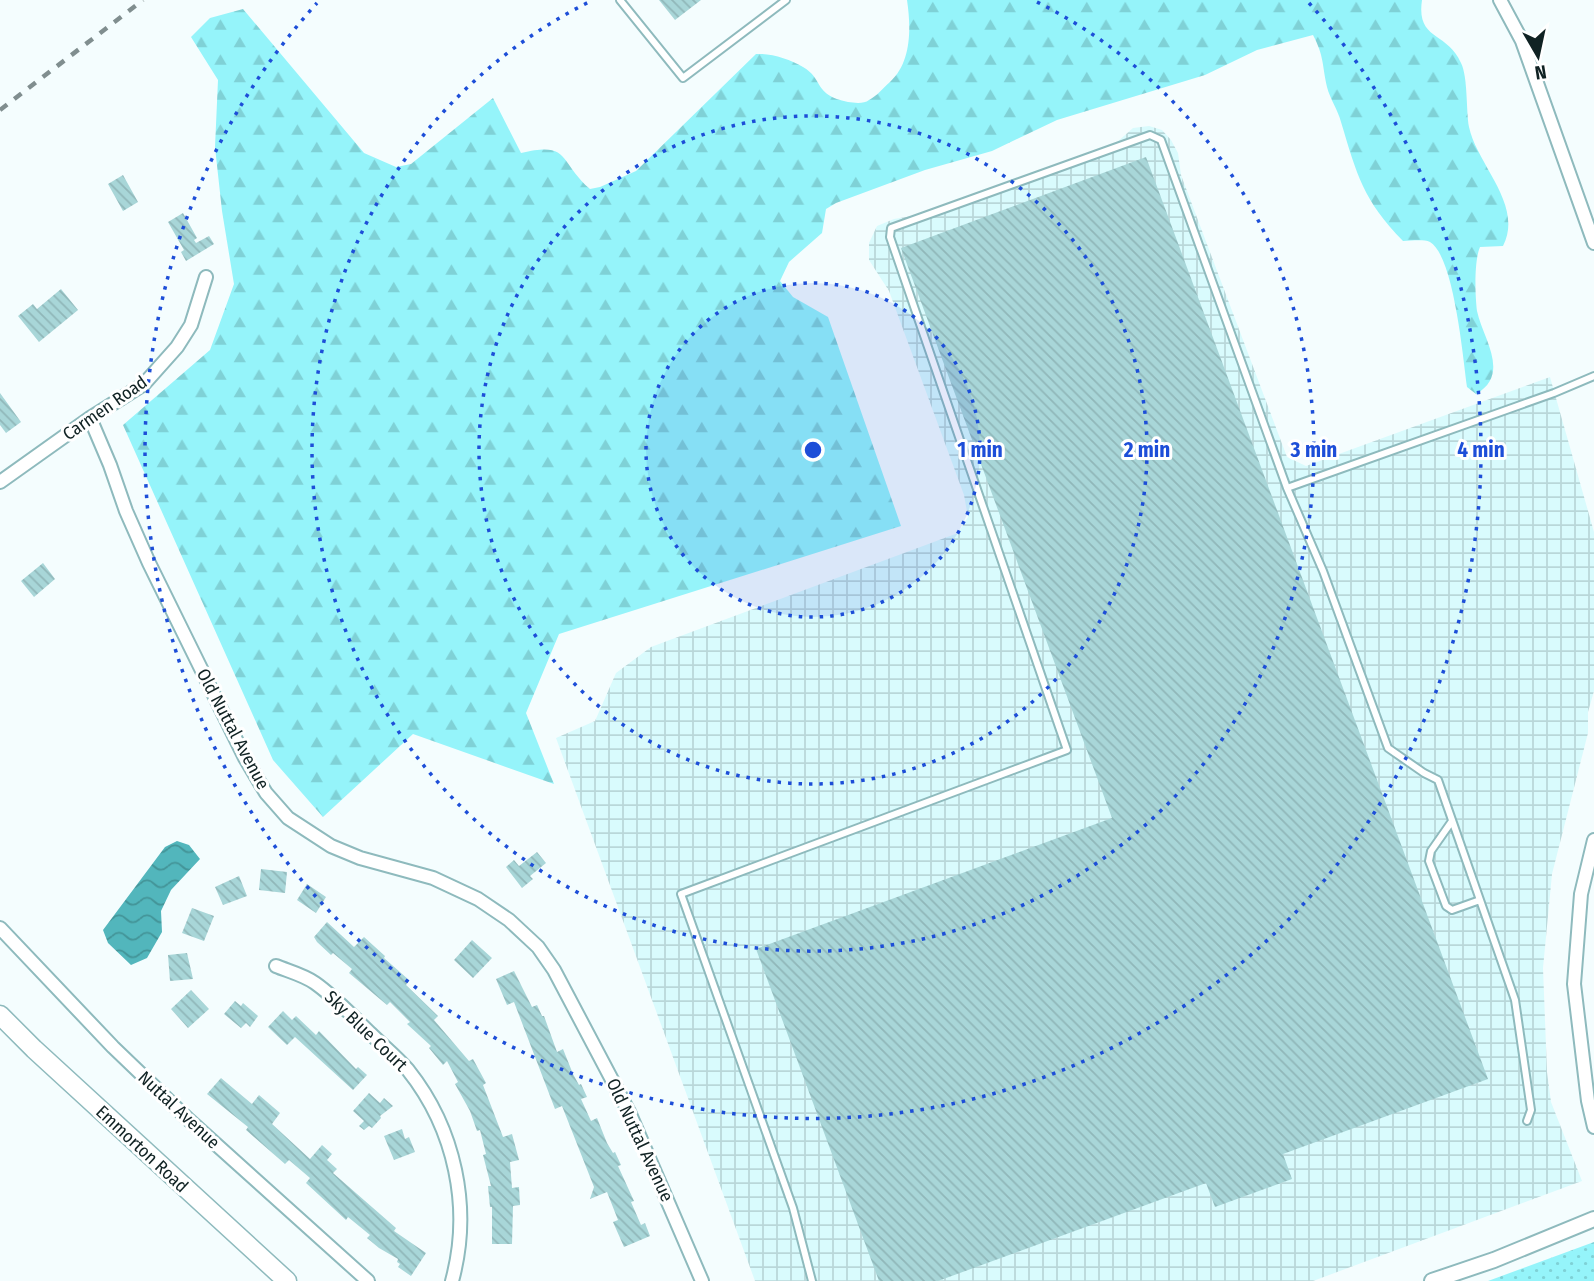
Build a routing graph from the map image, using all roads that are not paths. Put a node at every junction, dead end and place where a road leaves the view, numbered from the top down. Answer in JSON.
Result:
{"nodes":[{"id":1,"x":620,"y":0,"type":"edge"},
{"id":2,"x":786,"y":0,"type":"edge"},
{"id":3,"x":1500,"y":0,"type":"edge"},
{"id":4,"x":1594,"y":243,"type":"edge"},
{"id":5,"x":206,"y":277,"type":"dead end"},
{"id":6,"x":1594,"y":376,"type":"edge"},
{"id":7,"x":90,"y":418,"type":"junction"},
{"id":8,"x":0,"y":482,"type":"edge"},
{"id":9,"x":1287,"y":488,"type":"junction"},
{"id":10,"x":1452,"y":821,"type":"junction"},
{"id":11,"x":1594,"y":840,"type":"edge"},
{"id":12,"x":1480,"y":900,"type":"junction"},
{"id":13,"x":0,"y":928,"type":"edge"},
{"id":14,"x":276,"y":966,"type":"dead end"},
{"id":15,"x":0,"y":1015,"type":"edge"},
{"id":16,"x":1527,"y":1121,"type":"dead end"},
{"id":17,"x":1594,"y":1127,"type":"edge"},
{"id":18,"x":1594,"y":1219,"type":"edge"},
{"id":19,"x":1469,"y":1275,"type":"edge"},
{"id":20,"x":287,"y":1281,"type":"edge"},
{"id":21,"x":368,"y":1281,"type":"edge"},
{"id":22,"x":452,"y":1281,"type":"edge"},
{"id":23,"x":702,"y":1281,"type":"edge"},
{"id":24,"x":812,"y":1281,"type":"edge"},
{"id":25,"x":1432,"y":1281,"type":"edge"}],
"edges":[{"from":1,"to":2,"type":"lane"},
{"from":3,"to":4,"type":"street"},
{"from":5,"to":7,"type":"street","name":"Carmen Road"},
{"from":6,"to":9,"type":"lane"},
{"from":7,"to":8,"type":"street","name":"Carmen Road"},
{"from":7,"to":23,"type":"street","name":"Old Nuttal Avenue"},
{"from":9,"to":10,"type":"lane"},
{"from":9,"to":24,"type":"lane"},
{"from":10,"to":12,"type":"lane"},
{"from":10,"to":12,"type":"lane"},
{"from":11,"to":17,"type":"street"},
{"from":12,"to":16,"type":"lane"},
{"from":13,"to":21,"type":"street","name":"Nuttal Avenue"},
{"from":14,"to":22,"type":"street","name":"Sky Blue Court"},
{"from":15,"to":20,"type":"main road","name":"Emmorton Road"},
{"from":18,"to":19,"type":"street"},
{"from":19,"to":25,"type":"street"}]}
